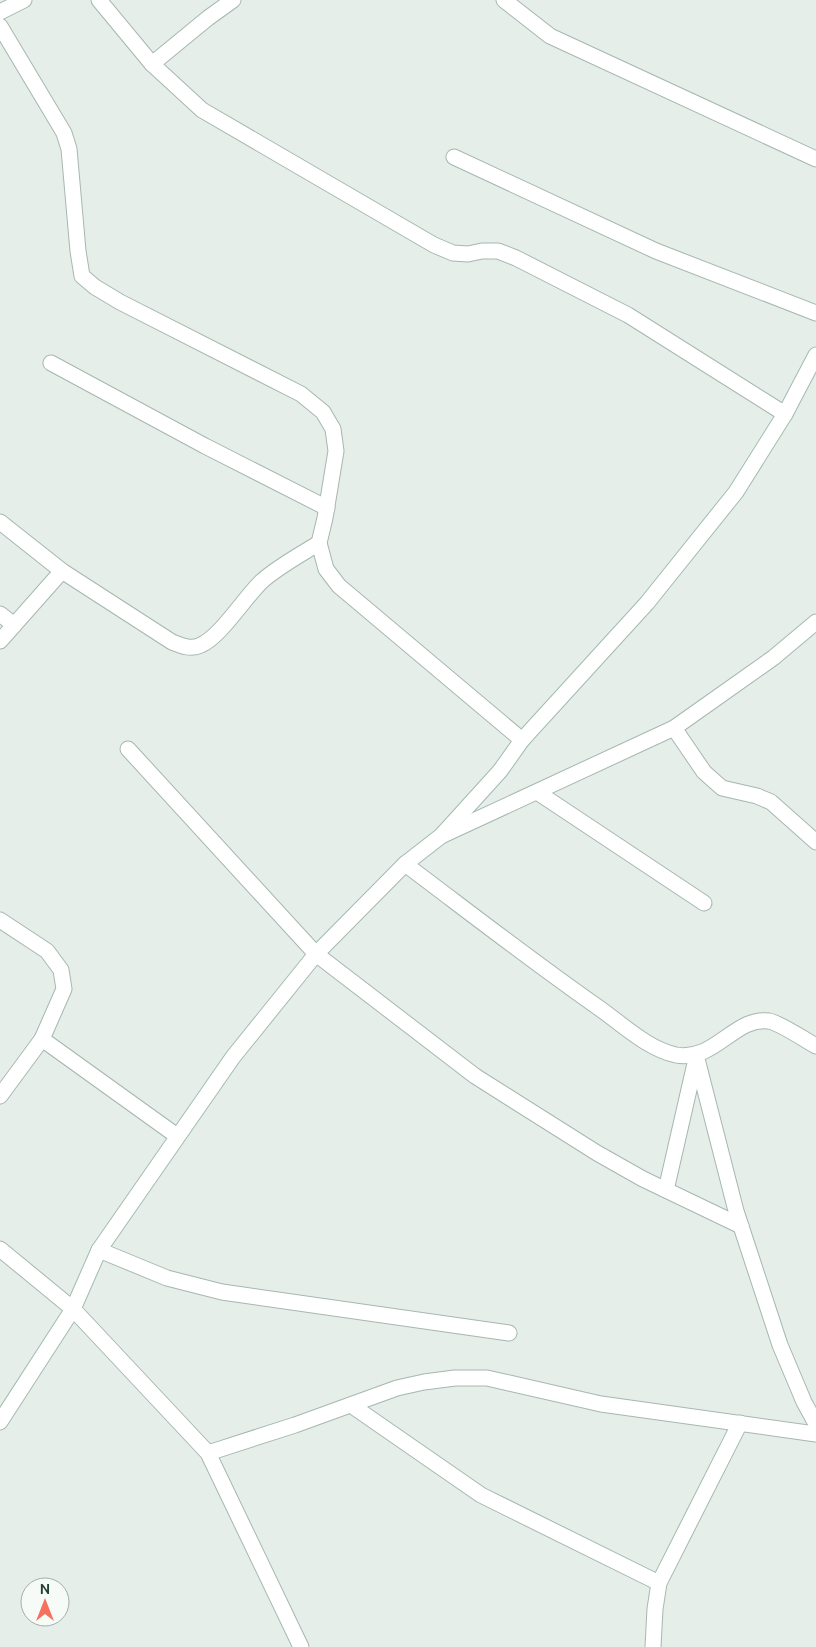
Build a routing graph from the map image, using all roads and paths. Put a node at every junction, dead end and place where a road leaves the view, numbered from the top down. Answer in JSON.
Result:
{"nodes":[{"id":1,"x":24,"y":0,"type":"edge"},
{"id":2,"x":99,"y":0,"type":"edge"},
{"id":3,"x":233,"y":0,"type":"edge"},
{"id":4,"x":504,"y":0,"type":"edge"},
{"id":5,"x":0,"y":12,"type":"edge"},
{"id":6,"x":0,"y":26,"type":"edge"},
{"id":7,"x":152,"y":64,"type":"junction"},
{"id":8,"x":454,"y":157,"type":"dead end"},
{"id":9,"x":816,"y":159,"type":"edge"},
{"id":10,"x":816,"y":314,"type":"edge"},
{"id":11,"x":816,"y":355,"type":"edge"},
{"id":12,"x":51,"y":362,"type":"dead end"},
{"id":13,"x":785,"y":414,"type":"junction"},
{"id":14,"x":327,"y":508,"type":"junction"},
{"id":15,"x":0,"y":522,"type":"edge"},
{"id":16,"x":319,"y":543,"type":"junction"},
{"id":17,"x":62,"y":571,"type":"junction"},
{"id":18,"x":0,"y":614,"type":"edge"},
{"id":19,"x":816,"y":622,"type":"edge"},
{"id":20,"x":14,"y":625,"type":"junction"},
{"id":21,"x":0,"y":641,"type":"edge"},
{"id":22,"x":674,"y":728,"type":"junction"},
{"id":23,"x":522,"y":740,"type":"junction"},
{"id":24,"x":128,"y":749,"type":"dead end"},
{"id":25,"x":538,"y":792,"type":"junction"},
{"id":26,"x":441,"y":836,"type":"junction"},
{"id":27,"x":816,"y":842,"type":"edge"},
{"id":28,"x":405,"y":864,"type":"junction"},
{"id":29,"x":704,"y":903,"type":"dead end"},
{"id":30,"x":0,"y":920,"type":"edge"},
{"id":31,"x":316,"y":954,"type":"junction"},
{"id":32,"x":42,"y":1039,"type":"junction"},
{"id":33,"x":816,"y":1046,"type":"edge"},
{"id":34,"x":696,"y":1055,"type":"junction"},
{"id":35,"x":0,"y":1096,"type":"edge"},
{"id":36,"x":177,"y":1136,"type":"junction"},
{"id":37,"x":666,"y":1190,"type":"junction"},
{"id":38,"x":741,"y":1226,"type":"junction"},
{"id":39,"x":0,"y":1249,"type":"edge"},
{"id":40,"x":99,"y":1250,"type":"junction"},
{"id":41,"x":73,"y":1309,"type":"junction"},
{"id":42,"x":509,"y":1333,"type":"dead end"},
{"id":43,"x":351,"y":1405,"type":"junction"},
{"id":44,"x":0,"y":1422,"type":"edge"},
{"id":45,"x":740,"y":1423,"type":"junction"},
{"id":46,"x":816,"y":1424,"type":"edge"},
{"id":47,"x":816,"y":1434,"type":"edge"},
{"id":48,"x":208,"y":1452,"type":"junction"},
{"id":49,"x":659,"y":1583,"type":"junction"},
{"id":50,"x":301,"y":1647,"type":"edge"},
{"id":51,"x":653,"y":1647,"type":"edge"}],
"edges":[{"from":1,"to":5,"type":"street"},
{"from":2,"to":7,"type":"street"},
{"from":3,"to":7,"type":"street"},
{"from":4,"to":9,"type":"street"},
{"from":6,"to":14,"type":"street"},
{"from":7,"to":13,"type":"street"},
{"from":8,"to":10,"type":"street"},
{"from":11,"to":13,"type":"street"},
{"from":12,"to":14,"type":"street"},
{"from":13,"to":23,"type":"street"},
{"from":14,"to":16,"type":"street"},
{"from":15,"to":17,"type":"street"},
{"from":16,"to":17,"type":"street"},
{"from":16,"to":23,"type":"street"},
{"from":17,"to":20,"type":"street"},
{"from":18,"to":20,"type":"street"},
{"from":19,"to":22,"type":"street"},
{"from":20,"to":21,"type":"street"},
{"from":22,"to":25,"type":"street"},
{"from":22,"to":27,"type":"street"},
{"from":23,"to":26,"type":"street"},
{"from":24,"to":31,"type":"street"},
{"from":25,"to":26,"type":"street"},
{"from":25,"to":29,"type":"street"},
{"from":26,"to":28,"type":"street"},
{"from":28,"to":31,"type":"street"},
{"from":28,"to":34,"type":"street"},
{"from":30,"to":32,"type":"street"},
{"from":31,"to":36,"type":"street"},
{"from":31,"to":37,"type":"street"},
{"from":32,"to":35,"type":"street"},
{"from":32,"to":36,"type":"street"},
{"from":33,"to":34,"type":"street"},
{"from":34,"to":37,"type":"street"},
{"from":34,"to":38,"type":"street"},
{"from":36,"to":40,"type":"street"},
{"from":37,"to":38,"type":"street"},
{"from":38,"to":46,"type":"street"},
{"from":39,"to":41,"type":"street"},
{"from":40,"to":41,"type":"street"},
{"from":40,"to":42,"type":"street"},
{"from":41,"to":44,"type":"street"},
{"from":41,"to":48,"type":"street"},
{"from":43,"to":45,"type":"street"},
{"from":43,"to":48,"type":"street"},
{"from":43,"to":49,"type":"street"},
{"from":45,"to":47,"type":"street"},
{"from":45,"to":49,"type":"street"},
{"from":48,"to":50,"type":"street"},
{"from":49,"to":51,"type":"street"}]}
